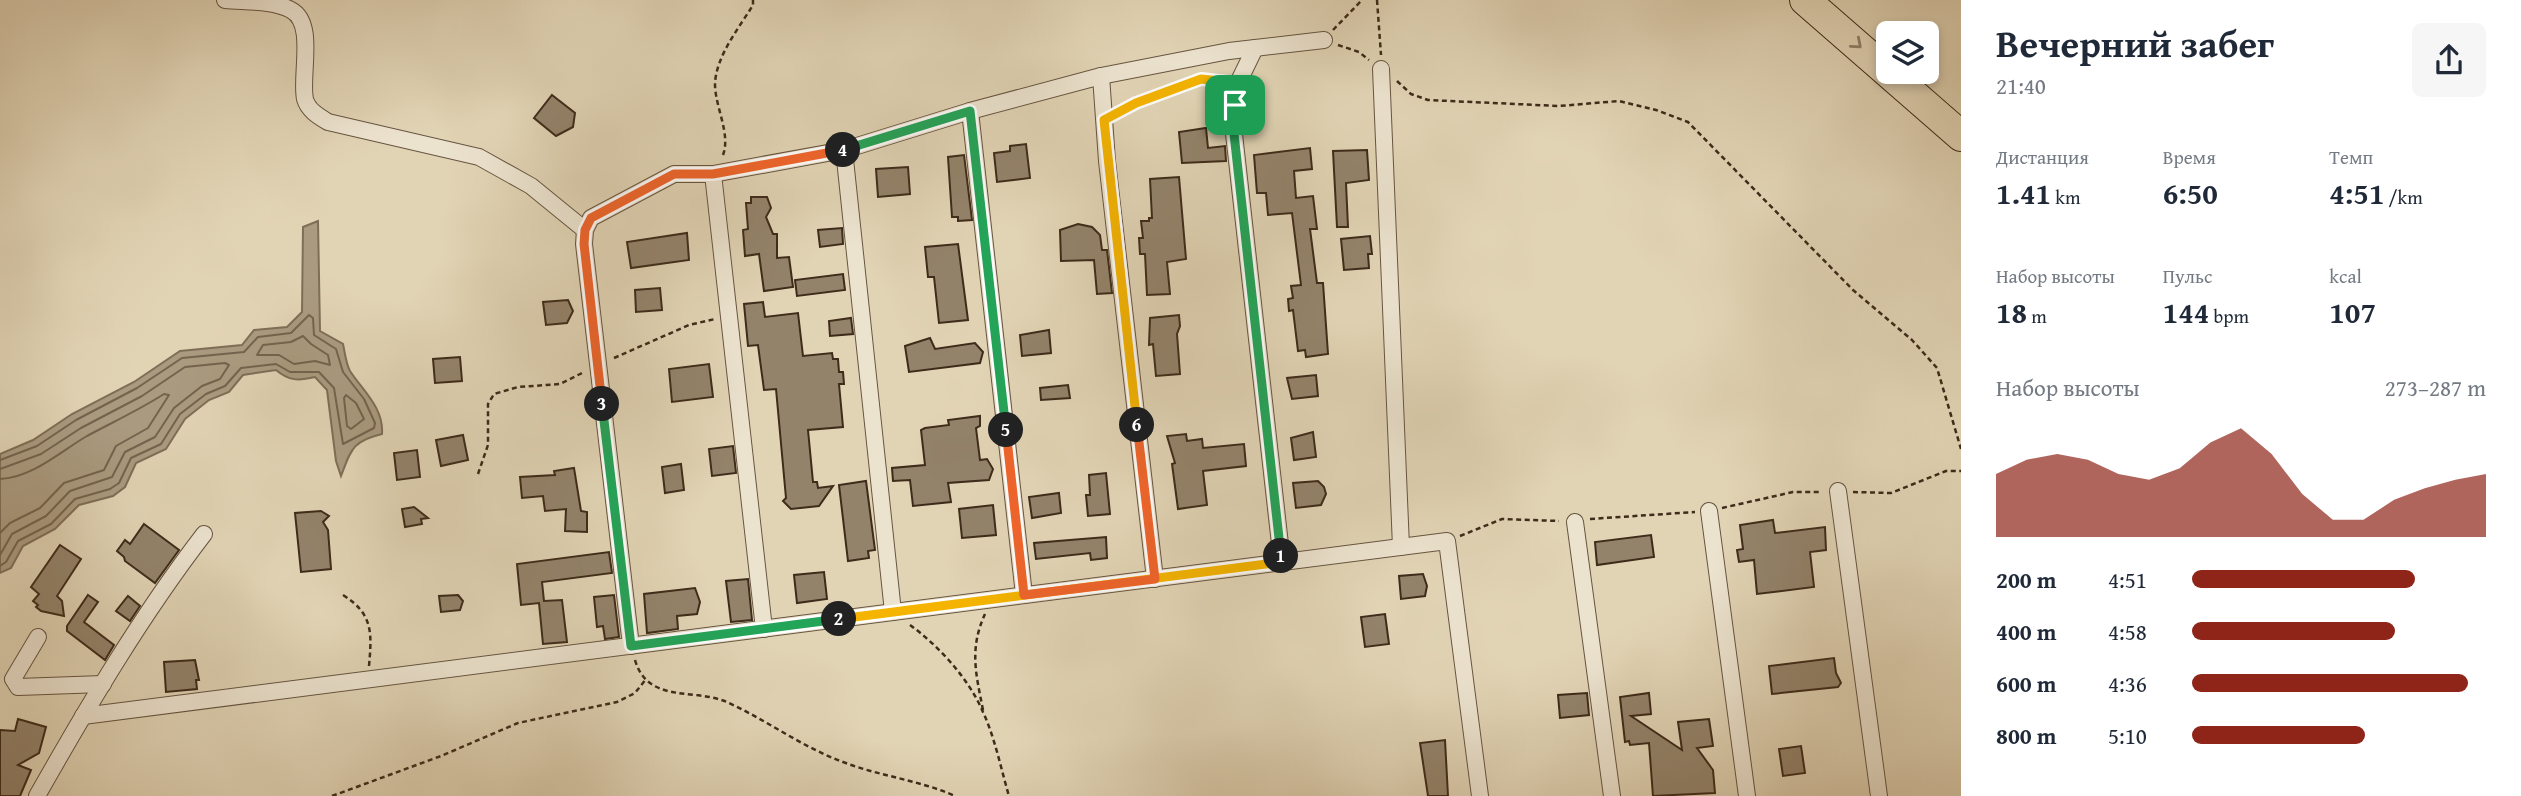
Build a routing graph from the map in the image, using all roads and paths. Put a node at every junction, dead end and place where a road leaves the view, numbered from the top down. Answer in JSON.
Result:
{"nodes":[{"id":1,"x":225,"y":0,"type":"edge"},
{"id":2,"x":753,"y":0,"type":"edge"},
{"id":3,"x":1362,"y":0,"type":"edge"},
{"id":4,"x":1377,"y":0,"type":"edge"},
{"id":5,"x":1805,"y":0,"type":"edge"},
{"id":6,"x":1324,"y":40,"type":"junction"},
{"id":7,"x":1255,"y":48,"type":"junction"},
{"id":8,"x":1381,"y":69,"type":"junction"},
{"id":9,"x":1101,"y":76,"type":"junction"},
{"id":10,"x":1238,"y":83,"type":"junction"},
{"id":11,"x":970,"y":111,"type":"junction"},
{"id":12,"x":1104,"y":120,"type":"junction"},
{"id":13,"x":1961,"y":136,"type":"edge"},
{"id":14,"x":844,"y":150,"type":"junction"},
{"id":15,"x":713,"y":174,"type":"junction"},
{"id":16,"x":585,"y":230,"type":"junction"},
{"id":17,"x":729,"y":315,"type":"junction"},
{"id":18,"x":598,"y":365,"type":"junction"},
{"id":19,"x":1961,"y":449,"type":"edge"},
{"id":20,"x":478,"y":474,"type":"dead end"},
{"id":21,"x":1838,"y":492,"type":"dead end"},
{"id":22,"x":1709,"y":511,"type":"dead end"},
{"id":23,"x":1576,"y":522,"type":"dead end"},
{"id":24,"x":204,"y":534,"type":"dead end"},
{"id":25,"x":1401,"y":547,"type":"junction"},
{"id":26,"x":1282,"y":562,"type":"junction"},
{"id":27,"x":1155,"y":579,"type":"junction"},
{"id":28,"x":343,"y":595,"type":"dead end"},
{"id":29,"x":1024,"y":595,"type":"junction"},
{"id":30,"x":992,"y":600,"type":"junction"},
{"id":31,"x":893,"y":612,"type":"junction"},
{"id":32,"x":764,"y":629,"type":"junction"},
{"id":33,"x":38,"y":637,"type":"dead end"},
{"id":34,"x":631,"y":646,"type":"junction"},
{"id":35,"x":646,"y":679,"type":"junction"},
{"id":36,"x":368,"y":680,"type":"junction"},
{"id":37,"x":103,"y":684,"type":"junction"},
{"id":38,"x":984,"y":713,"type":"junction"},
{"id":39,"x":83,"y":716,"type":"junction"},
{"id":40,"x":37,"y":796,"type":"edge"},
{"id":41,"x":331,"y":796,"type":"edge"},
{"id":42,"x":955,"y":796,"type":"edge"},
{"id":43,"x":1009,"y":796,"type":"edge"},
{"id":44,"x":1480,"y":796,"type":"edge"},
{"id":45,"x":1612,"y":796,"type":"edge"},
{"id":46,"x":1747,"y":796,"type":"edge"},
{"id":47,"x":1879,"y":796,"type":"edge"}],
"edges":[{"from":1,"to":16,"type":"street"},
{"from":2,"to":15,"type":"path"},
{"from":3,"to":6,"type":"path"},
{"from":4,"to":8,"type":"path"},
{"from":5,"to":13,"type":"highway","one_way":true},
{"from":6,"to":7,"type":"street"},
{"from":6,"to":8,"type":"path"},
{"from":7,"to":9,"type":"street"},
{"from":7,"to":10,"type":"street"},
{"from":8,"to":19,"type":"path"},
{"from":8,"to":25,"type":"street"},
{"from":9,"to":11,"type":"street"},
{"from":9,"to":12,"type":"street"},
{"from":10,"to":12,"type":"path"},
{"from":10,"to":26,"type":"street"},
{"from":11,"to":14,"type":"street"},
{"from":11,"to":29,"type":"street"},
{"from":12,"to":27,"type":"street"},
{"from":14,"to":15,"type":"street"},
{"from":14,"to":31,"type":"street"},
{"from":15,"to":16,"type":"street"},
{"from":15,"to":17,"type":"street"},
{"from":16,"to":18,"type":"street"},
{"from":17,"to":18,"type":"path"},
{"from":17,"to":32,"type":"street"},
{"from":18,"to":20,"type":"path"},
{"from":18,"to":34,"type":"street"},
{"from":21,"to":47,"type":"street"},
{"from":22,"to":46,"type":"street"},
{"from":23,"to":45,"type":"street"},
{"from":24,"to":37,"type":"street"},
{"from":25,"to":26,"type":"street"},
{"from":25,"to":44,"type":"street"},
{"from":26,"to":27,"type":"street"},
{"from":27,"to":29,"type":"street"},
{"from":28,"to":36,"type":"path"},
{"from":29,"to":30,"type":"street"},
{"from":30,"to":31,"type":"street"},
{"from":30,"to":38,"type":"path"},
{"from":31,"to":32,"type":"street"},
{"from":31,"to":38,"type":"path"},
{"from":32,"to":34,"type":"street"},
{"from":33,"to":37,"type":"street"},
{"from":34,"to":35,"type":"path"},
{"from":34,"to":36,"type":"street"},
{"from":35,"to":41,"type":"path"},
{"from":35,"to":42,"type":"path"},
{"from":36,"to":39,"type":"street"},
{"from":37,"to":39,"type":"street"},
{"from":38,"to":43,"type":"path"},
{"from":39,"to":40,"type":"street"}]}
